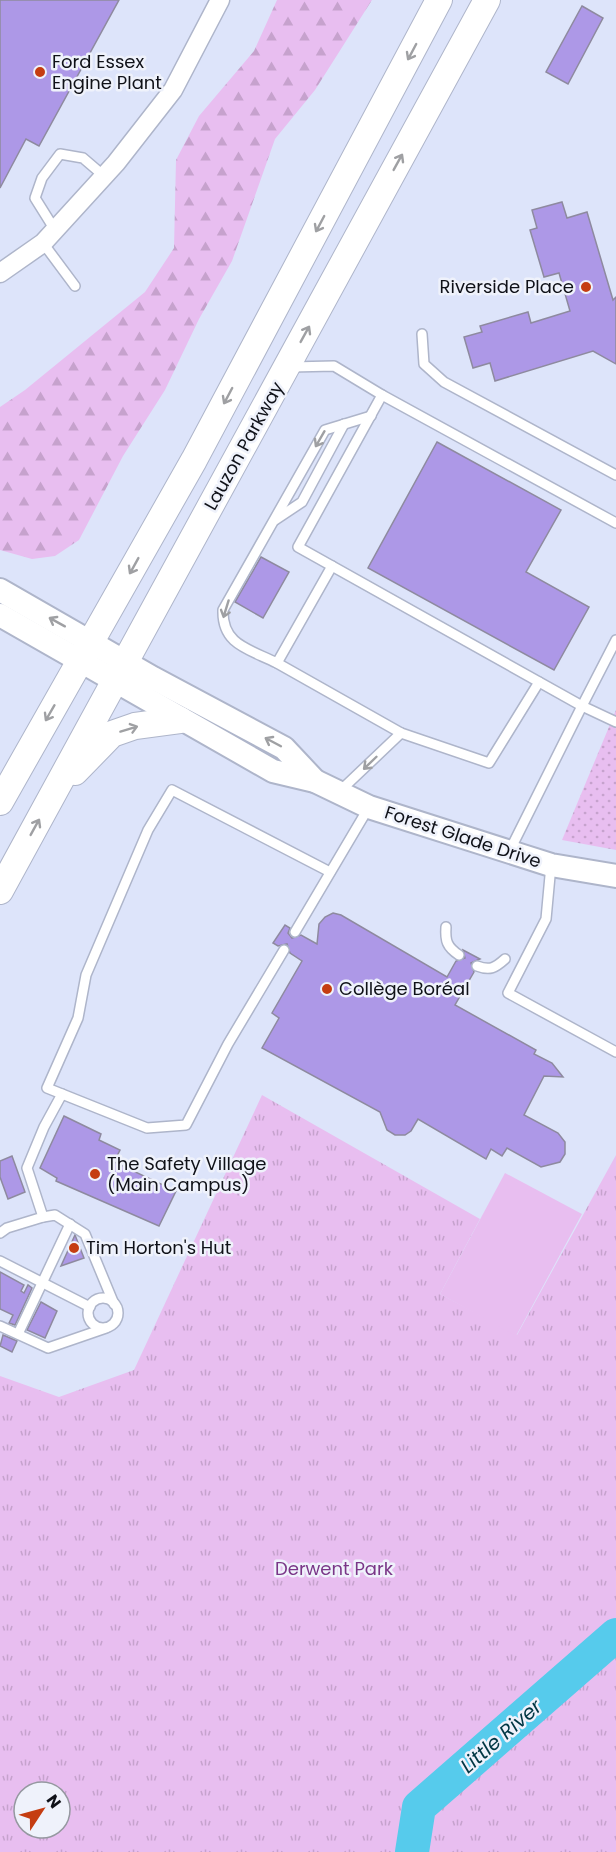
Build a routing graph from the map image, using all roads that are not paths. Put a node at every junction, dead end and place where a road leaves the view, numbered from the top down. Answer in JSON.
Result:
{"nodes":[{"id":1,"x":220,"y":0,"type":"edge"},
{"id":2,"x":439,"y":0,"type":"edge"},
{"id":3,"x":487,"y":0,"type":"edge"},
{"id":4,"x":104,"y":176,"type":"junction"},
{"id":5,"x":49,"y":237,"type":"junction"},
{"id":6,"x":0,"y":273,"type":"edge"},
{"id":7,"x":75,"y":286,"type":"dead end"},
{"id":8,"x":422,"y":334,"type":"dead end"},
{"id":9,"x":287,"y":367,"type":"junction"},
{"id":10,"x":382,"y":395,"type":"junction"},
{"id":11,"x":371,"y":416,"type":"junction"},
{"id":12,"x":344,"y":424,"type":"junction"},
{"id":13,"x":616,"y":475,"type":"edge"},
{"id":14,"x":273,"y":521,"type":"junction"},
{"id":15,"x":616,"y":523,"type":"edge"},
{"id":16,"x":332,"y":566,"type":"junction"},
{"id":17,"x":0,"y":590,"type":"edge"},
{"id":18,"x":0,"y":615,"type":"edge"},
{"id":19,"x":616,"y":640,"type":"edge"},
{"id":20,"x":85,"y":652,"type":"junction"},
{"id":21,"x":276,"y":663,"type":"junction"},
{"id":22,"x":121,"y":672,"type":"junction"},
{"id":23,"x":539,"y":682,"type":"junction"},
{"id":24,"x":582,"y":706,"type":"junction"},
{"id":25,"x":180,"y":720,"type":"junction"},
{"id":26,"x":616,"y":722,"type":"edge"},
{"id":27,"x":402,"y":733,"type":"junction"},
{"id":28,"x":315,"y":781,"type":"junction"},
{"id":29,"x":54,"y":793,"type":"junction"},
{"id":30,"x":338,"y":793,"type":"junction"},
{"id":31,"x":0,"y":802,"type":"edge"},
{"id":32,"x":369,"y":807,"type":"junction"},
{"id":33,"x":509,"y":852,"type":"junction"},
{"id":34,"x":550,"y":865,"type":"junction"},
{"id":35,"x":330,"y":872,"type":"junction"},
{"id":36,"x":616,"y":876,"type":"edge"},
{"id":37,"x":0,"y":891,"type":"edge"},
{"id":38,"x":446,"y":927,"type":"dead end"},
{"id":39,"x":295,"y":932,"type":"dead end"},
{"id":40,"x":284,"y":950,"type":"dead end"},
{"id":41,"x":459,"y":956,"type":"dead end"},
{"id":42,"x":506,"y":959,"type":"dead end"},
{"id":43,"x":477,"y":966,"type":"dead end"},
{"id":44,"x":616,"y":1052,"type":"edge"},
{"id":45,"x":62,"y":1094,"type":"junction"},
{"id":46,"x":43,"y":1217,"type":"junction"},
{"id":47,"x":69,"y":1224,"type":"junction"},
{"id":48,"x":0,"y":1233,"type":"edge"},
{"id":49,"x":0,"y":1262,"type":"edge"},
{"id":50,"x":42,"y":1283,"type":"junction"},
{"id":51,"x":114,"y":1304,"type":"junction"},
{"id":52,"x":90,"y":1307,"type":"junction"},
{"id":53,"x":0,"y":1326,"type":"edge"},
{"id":54,"x":106,"y":1328,"type":"junction"},
{"id":55,"x":18,"y":1334,"type":"junction"}],
"edges":[{"from":1,"to":4,"type":"street"},
{"from":2,"to":20,"type":"main road","name":"Lauzon Parkway","one_way":true},
{"from":9,"to":3,"type":"main road","name":"Lauzon Parkway","one_way":true},
{"from":4,"to":5,"type":"street"},
{"from":4,"to":5,"type":"lane"},
{"from":5,"to":6,"type":"street"},
{"from":5,"to":7,"type":"lane"},
{"from":8,"to":13,"type":"lane"},
{"from":9,"to":10,"type":"lane"},
{"from":9,"to":22,"type":"main road","name":"Lauzon Parkway"},
{"from":10,"to":11,"type":"lane"},
{"from":10,"to":15,"type":"lane"},
{"from":11,"to":12,"type":"lane"},
{"from":11,"to":16,"type":"lane"},
{"from":12,"to":14,"type":"lane"},
{"from":12,"to":14,"type":"lane","one_way":true},
{"from":14,"to":21,"type":"lane","one_way":true},
{"from":16,"to":21,"type":"lane"},
{"from":16,"to":23,"type":"lane"},
{"from":20,"to":17,"type":"street","one_way":true},
{"from":18,"to":20,"type":"street"},
{"from":19,"to":24,"type":"lane"},
{"from":20,"to":22,"type":"street"},
{"from":20,"to":31,"type":"main road","name":"Lauzon Parkway","one_way":true},
{"from":21,"to":27,"type":"lane"},
{"from":22,"to":25,"type":"street","name":"Forest Glade Drive"},
{"from":28,"to":22,"type":"street","name":"Forest Glade Drive","one_way":true},
{"from":22,"to":29,"type":"main road","name":"Lauzon Parkway"},
{"from":23,"to":24,"type":"lane"},
{"from":23,"to":27,"type":"lane"},
{"from":24,"to":26,"type":"lane"},
{"from":24,"to":33,"type":"lane"},
{"from":25,"to":28,"type":"street","name":"Forest Glade Drive"},
{"from":29,"to":25,"type":"main road","one_way":true},
{"from":27,"to":30,"type":"lane","one_way":true},
{"from":28,"to":30,"type":"street","name":"Forest Glade Drive"},
{"from":37,"to":29,"type":"main road","name":"Lauzon Parkway","one_way":true},
{"from":30,"to":32,"type":"street","name":"Forest Glade Drive"},
{"from":32,"to":33,"type":"street","name":"Forest Glade Drive"},
{"from":32,"to":35,"type":"lane"},
{"from":33,"to":34,"type":"street","name":"Forest Glade Drive"},
{"from":34,"to":36,"type":"street","name":"Forest Glade Drive"},
{"from":34,"to":44,"type":"lane"},
{"from":35,"to":39,"type":"lane"},
{"from":35,"to":45,"type":"lane"},
{"from":38,"to":41,"type":"lane"},
{"from":40,"to":45,"type":"lane"},
{"from":42,"to":43,"type":"lane"},
{"from":45,"to":46,"type":"lane"},
{"from":46,"to":47,"type":"lane"},
{"from":46,"to":48,"type":"lane"},
{"from":47,"to":50,"type":"lane"},
{"from":47,"to":51,"type":"lane"},
{"from":49,"to":50,"type":"lane"},
{"from":50,"to":52,"type":"lane"},
{"from":50,"to":55,"type":"lane"},
{"from":51,"to":52,"type":"lane"},
{"from":51,"to":54,"type":"lane"},
{"from":52,"to":54,"type":"lane"},
{"from":53,"to":55,"type":"lane"},
{"from":54,"to":55,"type":"lane"}]}
